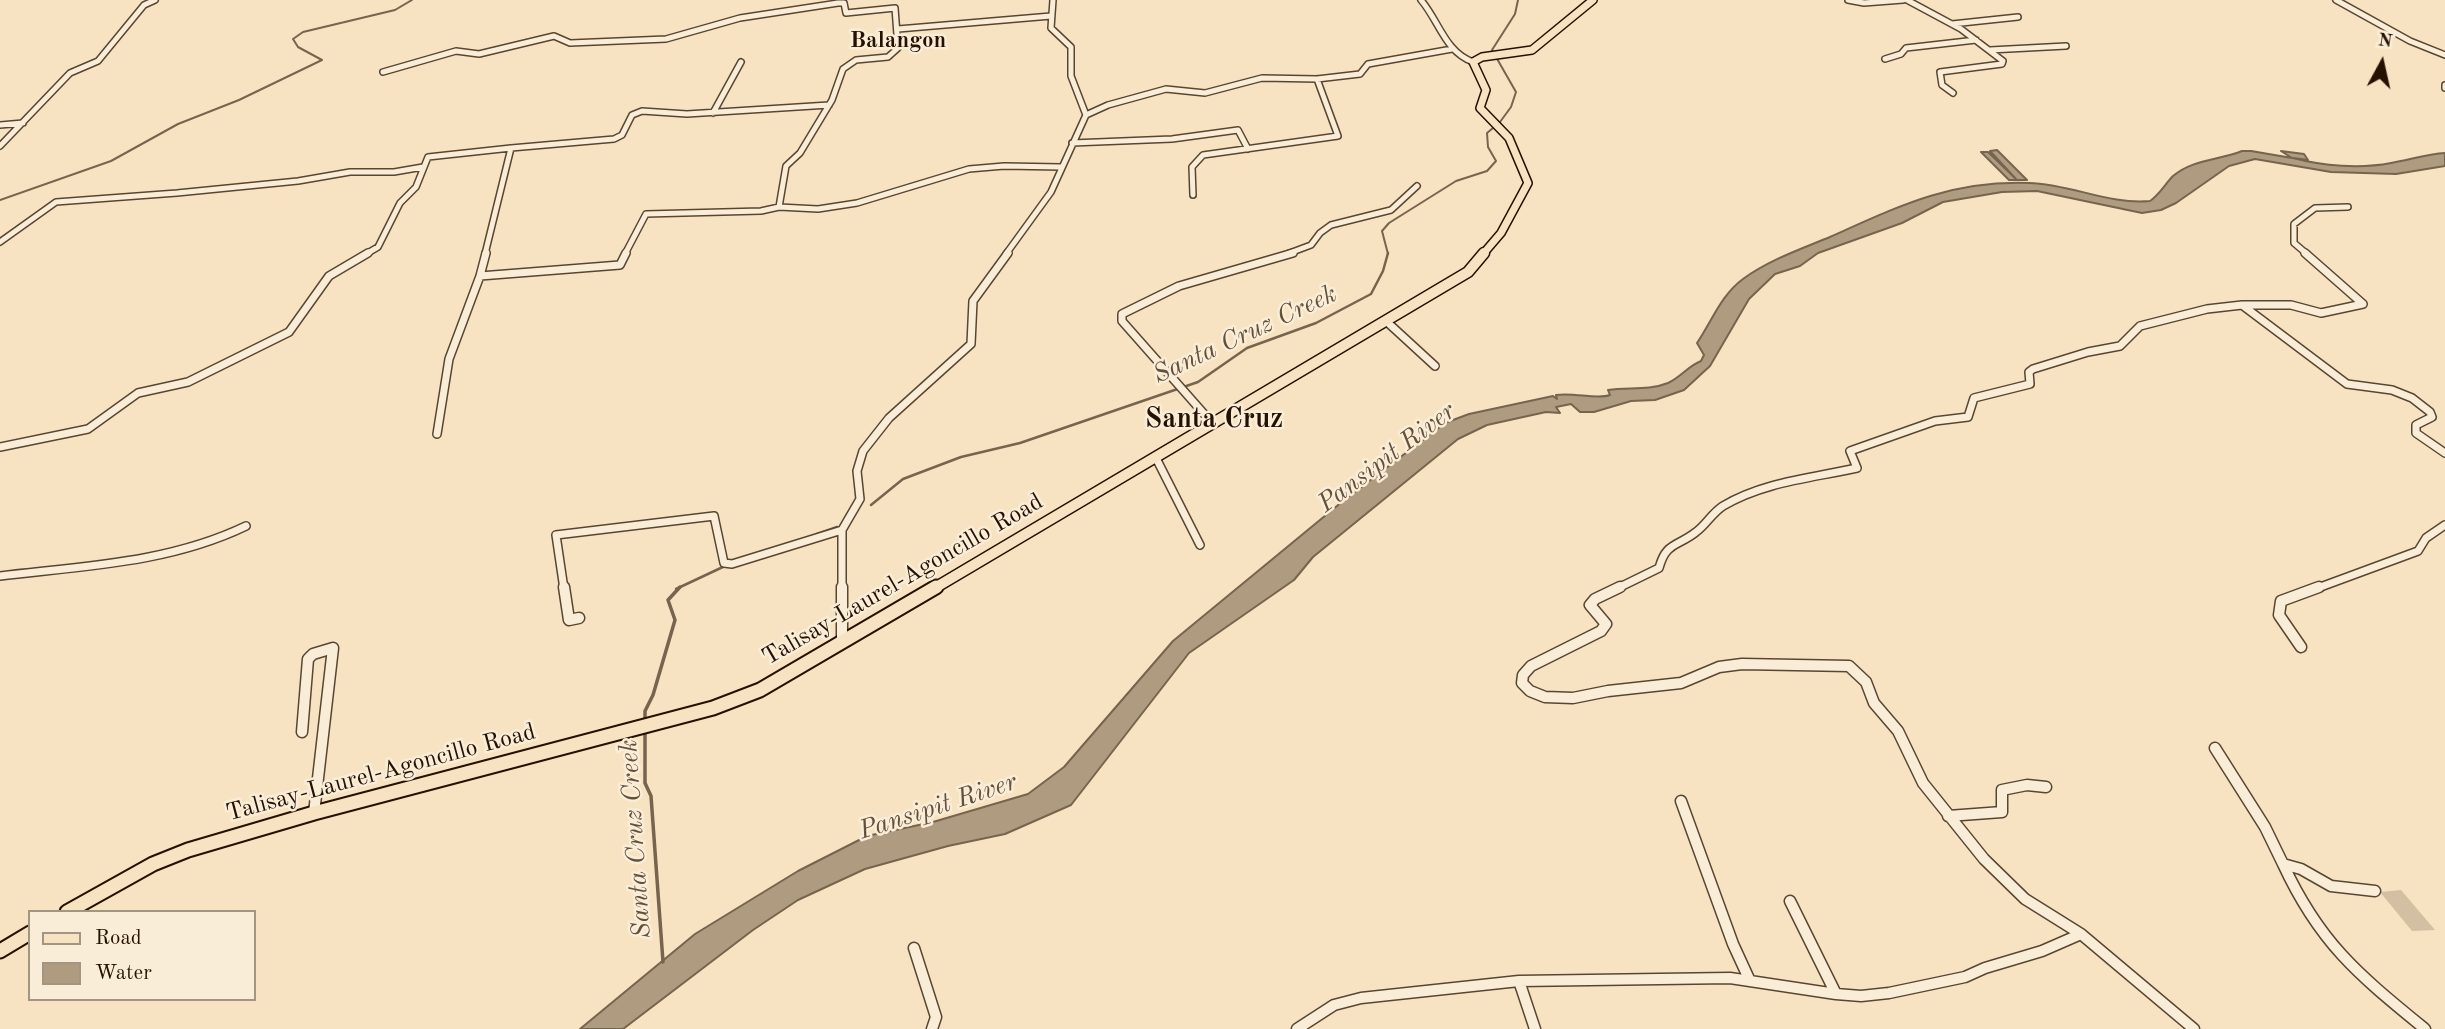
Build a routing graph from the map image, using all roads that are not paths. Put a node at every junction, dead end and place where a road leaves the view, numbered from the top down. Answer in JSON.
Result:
{"nodes":[{"id":1,"x":155,"y":0,"type":"edge"},
{"id":2,"x":1053,"y":0,"type":"edge"},
{"id":3,"x":1420,"y":0,"type":"edge"},
{"id":4,"x":1593,"y":0,"type":"edge"},
{"id":5,"x":1848,"y":0,"type":"edge"},
{"id":6,"x":1905,"y":0,"type":"edge"},
{"id":7,"x":2336,"y":0,"type":"edge"},
{"id":8,"x":1051,"y":16,"type":"junction"},
{"id":9,"x":2018,"y":16,"type":"dead end"},
{"id":10,"x":1952,"y":24,"type":"junction"},
{"id":11,"x":898,"y":29,"type":"junction"},
{"id":12,"x":1976,"y":40,"type":"junction"},
{"id":13,"x":2066,"y":46,"type":"dead end"},
{"id":14,"x":1452,"y":48,"type":"junction"},
{"id":15,"x":1990,"y":50,"type":"junction"},
{"id":16,"x":2445,"y":55,"type":"edge"},
{"id":17,"x":1885,"y":59,"type":"dead end"},
{"id":18,"x":741,"y":62,"type":"dead end"},
{"id":19,"x":1473,"y":62,"type":"junction"},
{"id":20,"x":383,"y":72,"type":"dead end"},
{"id":21,"x":1317,"y":79,"type":"junction"},
{"id":22,"x":1953,"y":93,"type":"dead end"},
{"id":23,"x":830,"y":104,"type":"junction"},
{"id":24,"x":713,"y":113,"type":"junction"},
{"id":25,"x":1086,"y":115,"type":"junction"},
{"id":26,"x":23,"y":123,"type":"junction"},
{"id":27,"x":0,"y":125,"type":"edge"},
{"id":28,"x":1072,"y":144,"type":"junction"},
{"id":29,"x":0,"y":146,"type":"edge"},
{"id":30,"x":511,"y":148,"type":"junction"},
{"id":31,"x":1248,"y":149,"type":"junction"},
{"id":32,"x":423,"y":167,"type":"junction"},
{"id":33,"x":1061,"y":167,"type":"junction"},
{"id":34,"x":1417,"y":186,"type":"dead end"},
{"id":35,"x":1193,"y":195,"type":"dead end"},
{"id":36,"x":779,"y":207,"type":"junction"},
{"id":37,"x":2347,"y":207,"type":"dead end"},
{"id":38,"x":0,"y":242,"type":"edge"},
{"id":39,"x":480,"y":276,"type":"junction"},
{"id":40,"x":2242,"y":305,"type":"junction"},
{"id":41,"x":1386,"y":321,"type":"junction"},
{"id":42,"x":1435,"y":366,"type":"dead end"},
{"id":43,"x":1213,"y":424,"type":"junction"},
{"id":44,"x":437,"y":434,"type":"dead end"},
{"id":45,"x":0,"y":447,"type":"edge"},
{"id":46,"x":2445,"y":453,"type":"edge"},
{"id":47,"x":1157,"y":458,"type":"junction"},
{"id":48,"x":2445,"y":525,"type":"edge"},
{"id":49,"x":246,"y":526,"type":"dead end"},
{"id":50,"x":842,"y":530,"type":"junction"},
{"id":51,"x":1200,"y":545,"type":"dead end"},
{"id":52,"x":0,"y":576,"type":"edge"},
{"id":53,"x":579,"y":618,"type":"dead end"},
{"id":54,"x":842,"y":643,"type":"junction"},
{"id":55,"x":2301,"y":647,"type":"dead end"},
{"id":56,"x":302,"y":732,"type":"dead end"},
{"id":57,"x":2215,"y":748,"type":"dead end"},
{"id":58,"x":2046,"y":787,"type":"dead end"},
{"id":59,"x":1681,"y":801,"type":"dead end"},
{"id":60,"x":314,"y":813,"type":"junction"},
{"id":61,"x":1948,"y":816,"type":"junction"},
{"id":62,"x":2283,"y":864,"type":"junction"},
{"id":63,"x":2375,"y":891,"type":"dead end"},
{"id":64,"x":1790,"y":901,"type":"dead end"},
{"id":65,"x":71,"y":910,"type":"edge"},
{"id":66,"x":28,"y":934,"type":"edge"},
{"id":67,"x":2081,"y":934,"type":"junction"},
{"id":68,"x":914,"y":948,"type":"dead end"},
{"id":69,"x":0,"y":951,"type":"edge"},
{"id":70,"x":1519,"y":981,"type":"junction"},
{"id":71,"x":1750,"y":981,"type":"junction"},
{"id":72,"x":1836,"y":994,"type":"junction"},
{"id":73,"x":932,"y":1029,"type":"edge"},
{"id":74,"x":1297,"y":1029,"type":"edge"},
{"id":75,"x":1535,"y":1029,"type":"edge"},
{"id":76,"x":2194,"y":1029,"type":"edge"},
{"id":77,"x":2425,"y":1029,"type":"edge"}],
"edges":[{"from":1,"to":26,"type":"street"},
{"from":2,"to":8,"type":"street"},
{"from":3,"to":14,"type":"street"},
{"from":4,"to":19,"type":"main road"},
{"from":5,"to":6,"type":"street"},
{"from":6,"to":10,"type":"street"},
{"from":7,"to":16,"type":"street"},
{"from":8,"to":11,"type":"street"},
{"from":8,"to":25,"type":"street"},
{"from":9,"to":10,"type":"street"},
{"from":10,"to":12,"type":"street"},
{"from":11,"to":20,"type":"street"},
{"from":11,"to":23,"type":"street"},
{"from":12,"to":15,"type":"street"},
{"from":12,"to":17,"type":"street"},
{"from":13,"to":15,"type":"street"},
{"from":14,"to":19,"type":"street"},
{"from":14,"to":21,"type":"street"},
{"from":15,"to":22,"type":"street"},
{"from":18,"to":24,"type":"street"},
{"from":19,"to":41,"type":"main road","name":"Talisay-Laurel-Agoncillo Road"},
{"from":21,"to":25,"type":"street"},
{"from":21,"to":31,"type":"street"},
{"from":23,"to":24,"type":"street"},
{"from":23,"to":36,"type":"street"},
{"from":24,"to":30,"type":"street"},
{"from":25,"to":28,"type":"street"},
{"from":26,"to":27,"type":"street"},
{"from":26,"to":29,"type":"street"},
{"from":28,"to":31,"type":"street"},
{"from":28,"to":33,"type":"street"},
{"from":30,"to":32,"type":"street"},
{"from":30,"to":39,"type":"street"},
{"from":31,"to":35,"type":"street"},
{"from":32,"to":38,"type":"street"},
{"from":32,"to":45,"type":"street"},
{"from":33,"to":36,"type":"street"},
{"from":33,"to":50,"type":"street"},
{"from":34,"to":43,"type":"street"},
{"from":36,"to":39,"type":"street"},
{"from":37,"to":40,"type":"street"},
{"from":39,"to":44,"type":"street"},
{"from":40,"to":46,"type":"street"},
{"from":40,"to":61,"type":"street"},
{"from":41,"to":42,"type":"street"},
{"from":41,"to":43,"type":"main road","name":"Talisay-Laurel-Agoncillo Road"},
{"from":43,"to":47,"type":"main road","name":"Talisay-Laurel-Agoncillo Road"},
{"from":47,"to":51,"type":"street"},
{"from":47,"to":54,"type":"main road","name":"Talisay-Laurel-Agoncillo Road"},
{"from":48,"to":55,"type":"street"},
{"from":49,"to":52,"type":"street"},
{"from":50,"to":53,"type":"street"},
{"from":50,"to":54,"type":"street"},
{"from":54,"to":60,"type":"main road","name":"Talisay-Laurel-Agoncillo Road"},
{"from":56,"to":60,"type":"street"},
{"from":57,"to":62,"type":"street"},
{"from":58,"to":61,"type":"street"},
{"from":59,"to":71,"type":"street"},
{"from":60,"to":65,"type":"main road","name":"Talisay-Laurel-Agoncillo Road"},
{"from":61,"to":67,"type":"street"},
{"from":62,"to":63,"type":"street"},
{"from":62,"to":77,"type":"street"},
{"from":64,"to":72,"type":"street"},
{"from":66,"to":69,"type":"main road"},
{"from":67,"to":72,"type":"street"},
{"from":67,"to":76,"type":"street"},
{"from":68,"to":73,"type":"street"},
{"from":70,"to":71,"type":"street"},
{"from":70,"to":74,"type":"street"},
{"from":70,"to":75,"type":"street"},
{"from":71,"to":72,"type":"street"}]}
